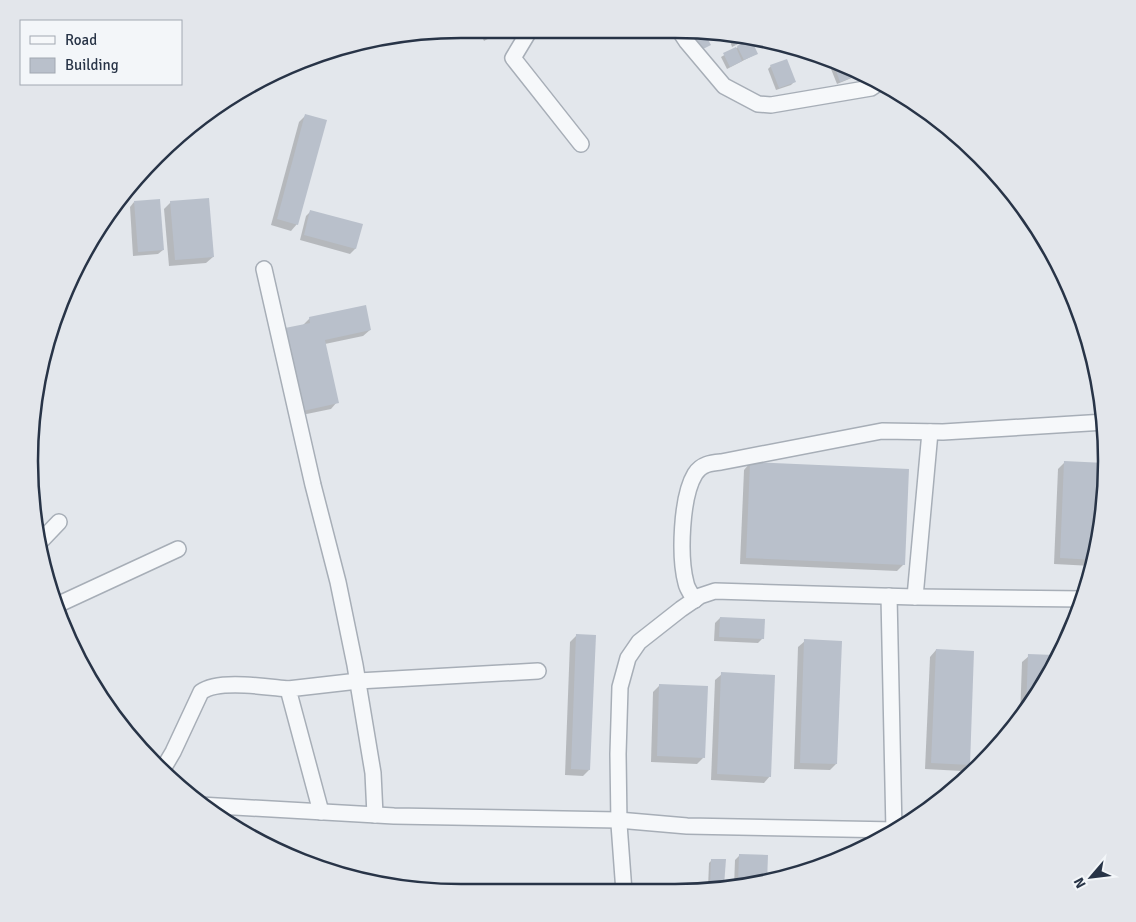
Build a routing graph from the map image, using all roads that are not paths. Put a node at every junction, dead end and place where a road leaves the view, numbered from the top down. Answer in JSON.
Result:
{"nodes":[{"id":1,"x":525,"y":38,"type":"edge"},
{"id":2,"x":684,"y":38,"type":"edge"},
{"id":3,"x":873,"y":87,"type":"edge"},
{"id":4,"x":581,"y":144,"type":"dead end"},
{"id":5,"x":264,"y":269,"type":"dead end"},
{"id":6,"x":1097,"y":422,"type":"edge"},
{"id":7,"x":930,"y":432,"type":"junction"},
{"id":8,"x":59,"y":522,"type":"dead end"},
{"id":9,"x":45,"y":537,"type":"edge"},
{"id":10,"x":178,"y":549,"type":"dead end"},
{"id":11,"x":889,"y":596,"type":"junction"},
{"id":12,"x":916,"y":597,"type":"junction"},
{"id":13,"x":1075,"y":599,"type":"edge"},
{"id":14,"x":695,"y":600,"type":"junction"},
{"id":15,"x":63,"y":604,"type":"edge"},
{"id":16,"x":538,"y":670,"type":"dead end"},
{"id":17,"x":358,"y":681,"type":"junction"},
{"id":18,"x":288,"y":689,"type":"junction"},
{"id":19,"x":166,"y":764,"type":"edge"},
{"id":20,"x":216,"y":806,"type":"edge"},
{"id":21,"x":321,"y":812,"type":"junction"},
{"id":22,"x":375,"y":815,"type":"junction"},
{"id":23,"x":618,"y":820,"type":"junction"},
{"id":24,"x":895,"y":823,"type":"edge"},
{"id":25,"x":884,"y":830,"type":"edge"},
{"id":26,"x":623,"y":884,"type":"edge"}],
"edges":[{"from":1,"to":4,"type":"street"},
{"from":2,"to":3,"type":"street"},
{"from":5,"to":17,"type":"street"},
{"from":6,"to":7,"type":"street"},
{"from":7,"to":12,"type":"street"},
{"from":7,"to":14,"type":"street"},
{"from":8,"to":9,"type":"street"},
{"from":10,"to":15,"type":"street"},
{"from":11,"to":12,"type":"street"},
{"from":11,"to":14,"type":"street"},
{"from":11,"to":24,"type":"street"},
{"from":12,"to":13,"type":"street"},
{"from":14,"to":23,"type":"street"},
{"from":16,"to":17,"type":"street"},
{"from":17,"to":18,"type":"street"},
{"from":17,"to":22,"type":"street"},
{"from":18,"to":19,"type":"street"},
{"from":18,"to":21,"type":"street"},
{"from":20,"to":21,"type":"street"},
{"from":21,"to":22,"type":"street"},
{"from":22,"to":23,"type":"street"},
{"from":23,"to":25,"type":"street"},
{"from":23,"to":26,"type":"street"}]}
